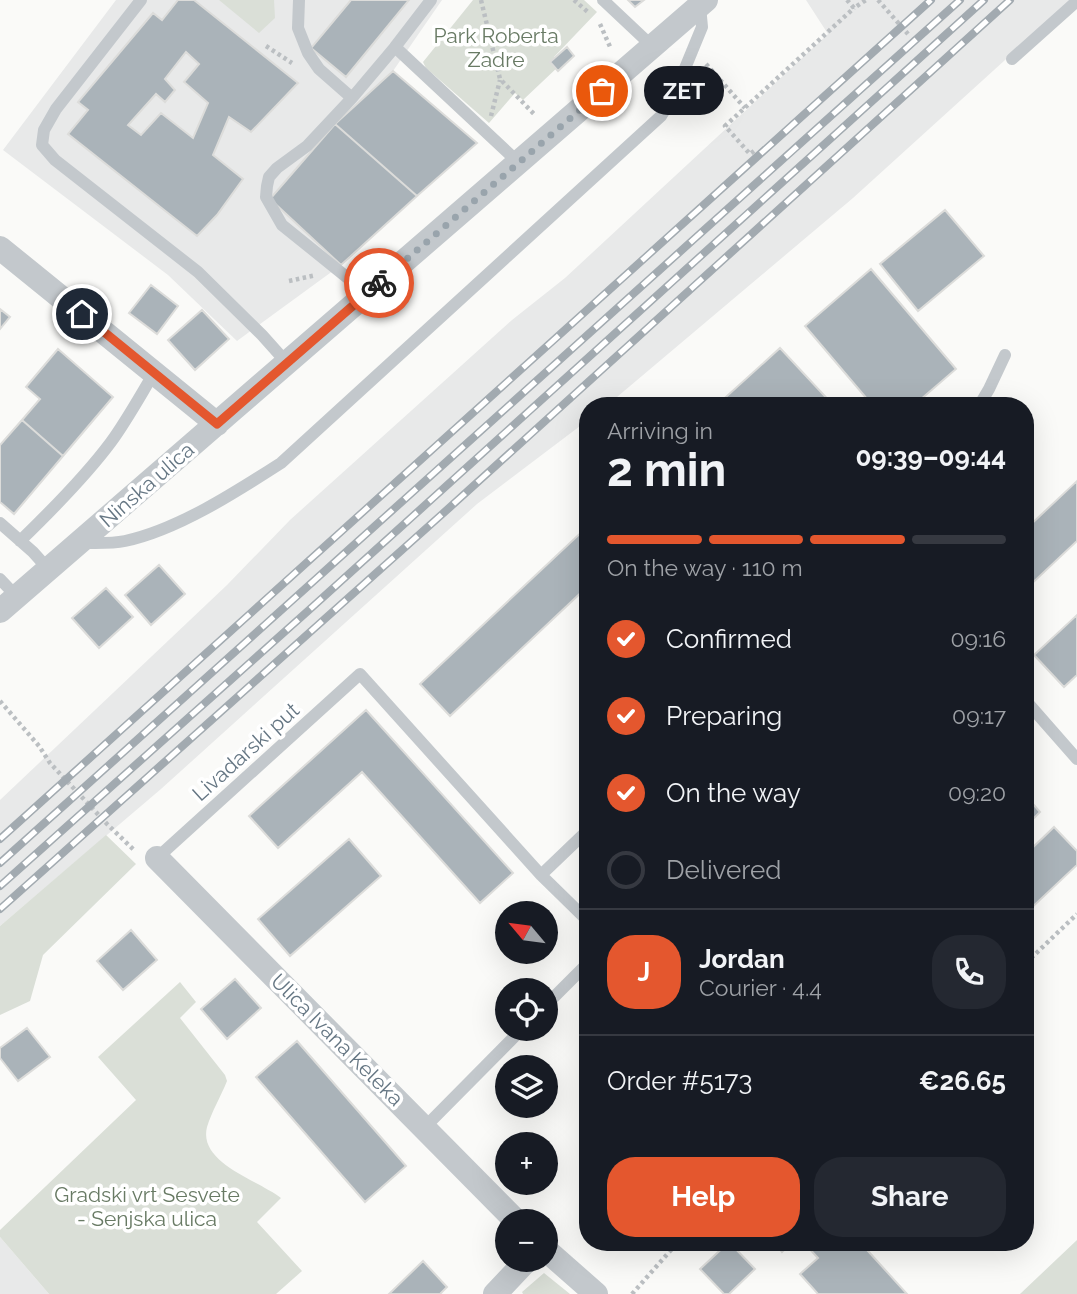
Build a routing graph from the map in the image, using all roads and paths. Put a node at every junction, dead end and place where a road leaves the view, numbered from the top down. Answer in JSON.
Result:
{"nodes":[{"id":1,"x":141,"y":0,"type":"edge"},
{"id":2,"x":299,"y":0,"type":"edge"},
{"id":3,"x":431,"y":0,"type":"edge"},
{"id":4,"x":481,"y":0,"type":"edge"},
{"id":5,"x":574,"y":0,"type":"edge"},
{"id":6,"x":603,"y":0,"type":"edge"},
{"id":7,"x":847,"y":0,"type":"edge"},
{"id":8,"x":866,"y":0,"type":"edge"},
{"id":9,"x":878,"y":0,"type":"edge"},
{"id":10,"x":1077,"y":1,"type":"edge"},
{"id":11,"x":703,"y":3,"type":"edge"},
{"id":12,"x":854,"y":8,"type":"junction"},
{"id":13,"x":591,"y":15,"type":"dead end"},
{"id":14,"x":600,"y":23,"type":"dead end"},
{"id":15,"x":908,"y":34,"type":"dead end"},
{"id":16,"x":266,"y":46,"type":"dead end"},
{"id":17,"x":395,"y":47,"type":"junction"},
{"id":18,"x":653,"y":47,"type":"junction"},
{"id":19,"x":611,"y":49,"type":"dead end"},
{"id":20,"x":307,"y":53,"type":"junction"},
{"id":21,"x":1012,"y":59,"type":"dead end"},
{"id":22,"x":706,"y":64,"type":"dead end"},
{"id":23,"x":500,"y":79,"type":"junction"},
{"id":24,"x":352,"y":98,"type":"junction"},
{"id":25,"x":745,"y":108,"type":"junction"},
{"id":26,"x":535,"y":115,"type":"dead end"},
{"id":27,"x":499,"y":121,"type":"dead end"},
{"id":28,"x":754,"y":151,"type":"dead end"},
{"id":29,"x":519,"y":163,"type":"junction"},
{"id":30,"x":0,"y":247,"type":"edge"},
{"id":31,"x":366,"y":295,"type":"junction"},
{"id":32,"x":1005,"y":355,"type":"dead end"},
{"id":33,"x":287,"y":363,"type":"junction"},
{"id":34,"x":154,"y":373,"type":"junction"},
{"id":35,"x":984,"y":397,"type":"edge"},
{"id":36,"x":217,"y":424,"type":"junction"},
{"id":37,"x":0,"y":523,"type":"edge"},
{"id":38,"x":20,"y":541,"type":"junction"},
{"id":39,"x":79,"y":543,"type":"junction"},
{"id":40,"x":49,"y":570,"type":"junction"},
{"id":41,"x":0,"y":579,"type":"edge"},
{"id":42,"x":9,"y":604,"type":"edge"},
{"id":43,"x":0,"y":701,"type":"edge"},
{"id":44,"x":1034,"y":710,"type":"edge"},
{"id":45,"x":1077,"y":759,"type":"edge"},
{"id":46,"x":579,"y":839,"type":"edge"},
{"id":47,"x":149,"y":857,"type":"junction"},
{"id":48,"x":541,"y":875,"type":"junction"},
{"id":49,"x":579,"y":912,"type":"edge"},
{"id":50,"x":1077,"y":914,"type":"edge"},
{"id":51,"x":1034,"y":955,"type":"edge"},
{"id":52,"x":579,"y":972,"type":"edge"},
{"id":53,"x":558,"y":993,"type":"edge"},
{"id":54,"x":510,"y":1041,"type":"edge"},
{"id":55,"x":424,"y":1128,"type":"junction"},
{"id":56,"x":504,"y":1209,"type":"edge"},
{"id":57,"x":670,"y":1251,"type":"edge"},
{"id":58,"x":558,"y":1261,"type":"edge"},
{"id":59,"x":516,"y":1272,"type":"edge"},
{"id":60,"x":495,"y":1294,"type":"edge"},
{"id":61,"x":596,"y":1294,"type":"edge"},
{"id":62,"x":632,"y":1294,"type":"edge"}],
"edges":[{"from":1,"to":33,"type":"lane"},
{"from":2,"to":20,"type":"lane"},
{"from":3,"to":17,"type":"lane"},
{"from":4,"to":23,"type":"path"},
{"from":5,"to":13,"type":"path"},
{"from":6,"to":18,"type":"lane"},
{"from":7,"to":12,"type":"path"},
{"from":8,"to":12,"type":"path"},
{"from":9,"to":15,"type":"path"},
{"from":10,"to":21,"type":"lane"},
{"from":11,"to":18,"type":"street","name":"Ninska ulica"},
{"from":11,"to":39,"type":"lane"},
{"from":12,"to":25,"type":"path"},
{"from":14,"to":19,"type":"path"},
{"from":16,"to":20,"type":"path"},
{"from":17,"to":24,"type":"lane"},
{"from":17,"to":29,"type":"lane"},
{"from":18,"to":29,"type":"street","name":"Ninska ulica"},
{"from":20,"to":24,"type":"lane"},
{"from":22,"to":25,"type":"path"},
{"from":23,"to":26,"type":"path"},
{"from":23,"to":27,"type":"path"},
{"from":24,"to":31,"type":"lane"},
{"from":25,"to":28,"type":"path"},
{"from":29,"to":31,"type":"street","name":"Ninska ulica"},
{"from":30,"to":34,"type":"street"},
{"from":31,"to":33,"type":"street","name":"Ninska ulica"},
{"from":32,"to":35,"type":"lane"},
{"from":33,"to":36,"type":"street","name":"Ninska ulica"},
{"from":34,"to":36,"type":"street"},
{"from":34,"to":38,"type":"lane"},
{"from":36,"to":39,"type":"street","name":"Ninska ulica"},
{"from":37,"to":38,"type":"lane"},
{"from":38,"to":40,"type":"lane"},
{"from":39,"to":40,"type":"street","name":"Ninska ulica"},
{"from":40,"to":42,"type":"street","name":"Ninska ulica"},
{"from":41,"to":42,"type":"lane"},
{"from":43,"to":47,"type":"path"},
{"from":44,"to":45,"type":"lane"},
{"from":46,"to":48,"type":"lane"},
{"from":47,"to":48,"type":"lane","name":"Livadarski put"},
{"from":47,"to":55,"type":"street","name":"Ulica Ivana Keleka"},
{"from":48,"to":49,"type":"lane"},
{"from":50,"to":51,"type":"path"},
{"from":52,"to":53,"type":"lane"},
{"from":54,"to":55,"type":"lane"},
{"from":55,"to":56,"type":"street","name":"Ulica Ivana Keleka"},
{"from":57,"to":62,"type":"path"},
{"from":58,"to":61,"type":"street"},
{"from":59,"to":60,"type":"street"}]}
